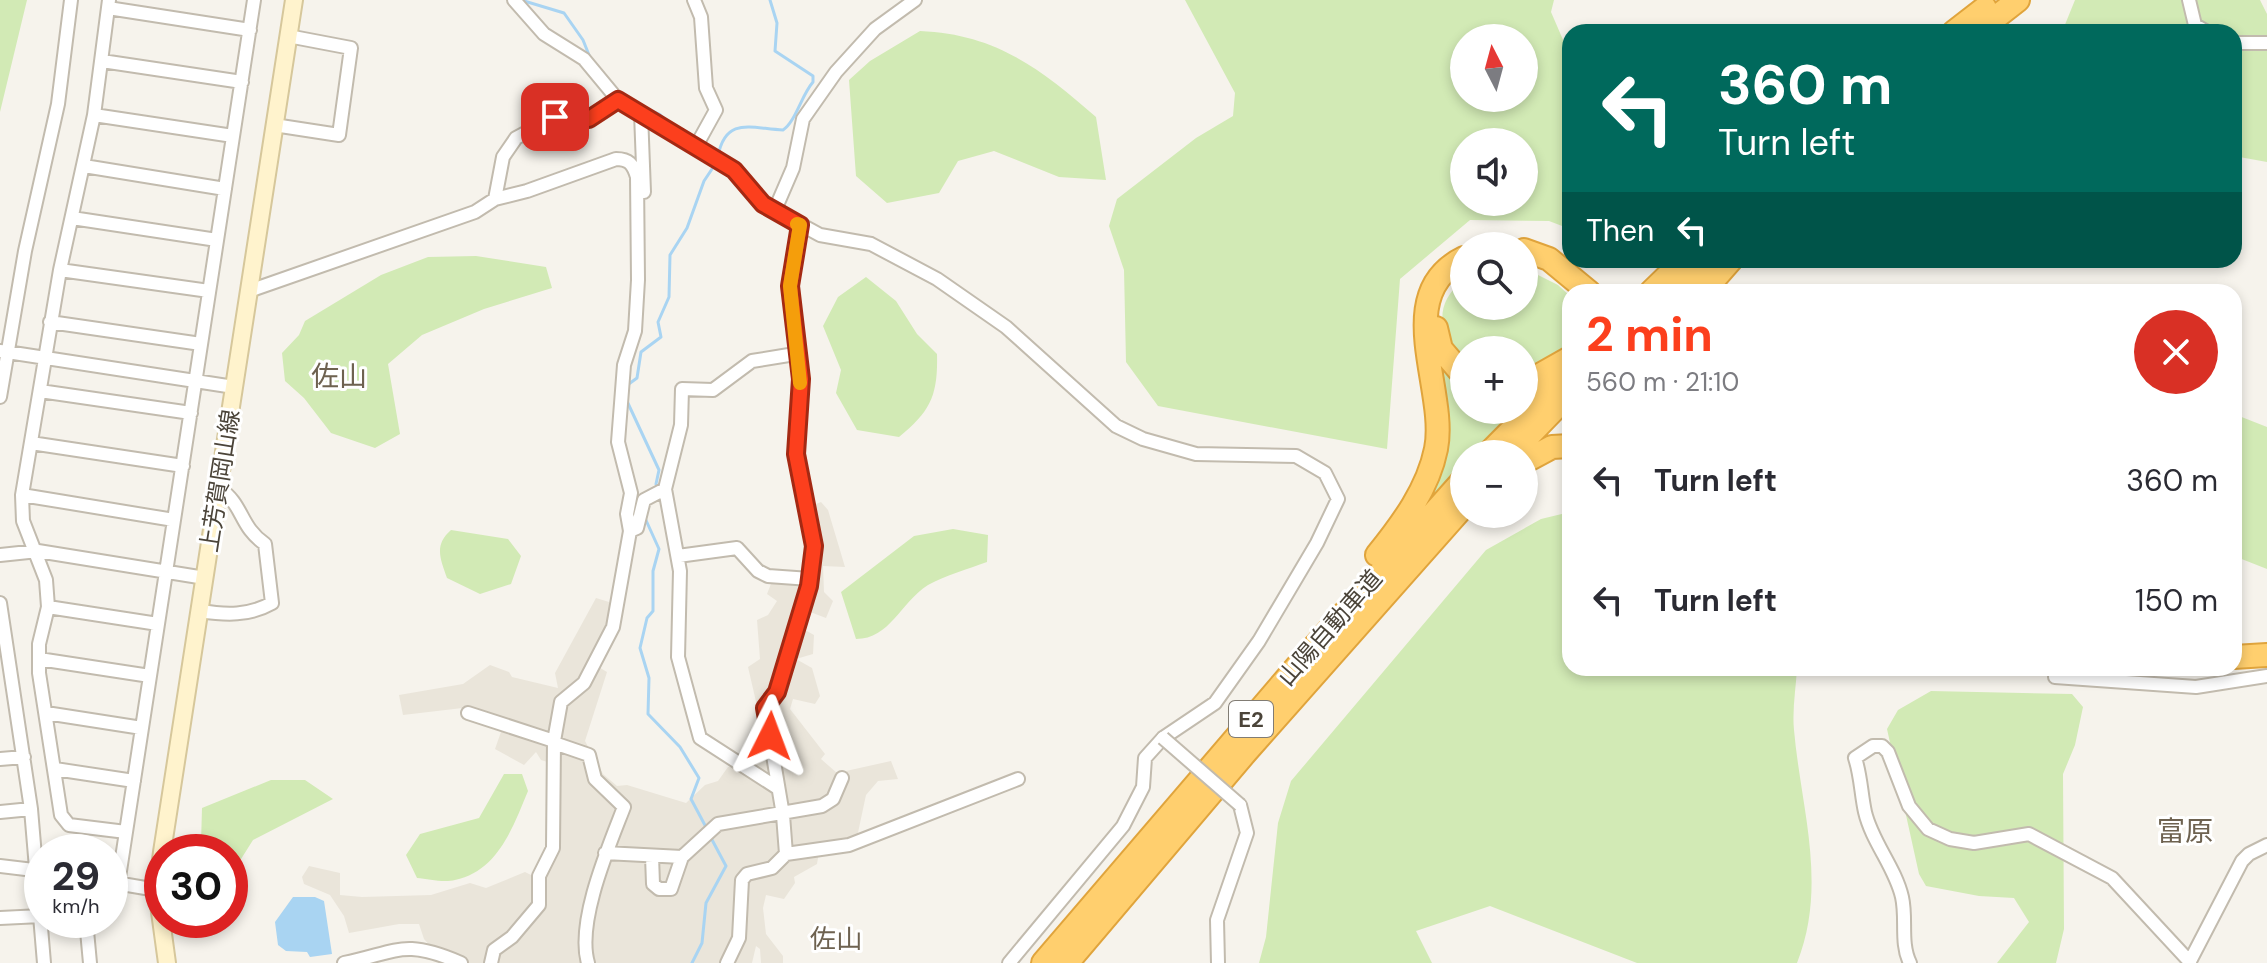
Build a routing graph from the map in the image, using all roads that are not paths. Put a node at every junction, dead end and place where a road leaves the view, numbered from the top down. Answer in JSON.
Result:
{"nodes":[{"id":1,"x":71,"y":0,"type":"edge"},
{"id":2,"x":254,"y":0,"type":"edge"},
{"id":3,"x":294,"y":0,"type":"edge"},
{"id":4,"x":514,"y":0,"type":"edge"},
{"id":5,"x":694,"y":0,"type":"edge"},
{"id":6,"x":915,"y":0,"type":"edge"},
{"id":7,"x":1995,"y":0,"type":"edge"},
{"id":8,"x":2018,"y":0,"type":"edge"},
{"id":9,"x":2189,"y":0,"type":"edge"},
{"id":10,"x":108,"y":4,"type":"edge"},
{"id":11,"x":1964,"y":24,"type":"edge"},
{"id":12,"x":1987,"y":24,"type":"edge"},
{"id":13,"x":2195,"y":24,"type":"edge"},
{"id":14,"x":250,"y":30,"type":"junction"},
{"id":15,"x":288,"y":36,"type":"junction"},
{"id":16,"x":2242,"y":43,"type":"edge"},
{"id":17,"x":2267,"y":43,"type":"edge"},
{"id":18,"x":102,"y":61,"type":"junction"},
{"id":19,"x":242,"y":82,"type":"junction"},
{"id":20,"x":618,"y":100,"type":"junction"},
{"id":21,"x":641,"y":113,"type":"junction"},
{"id":22,"x":94,"y":115,"type":"junction"},
{"id":23,"x":274,"y":125,"type":"junction"},
{"id":24,"x":233,"y":136,"type":"junction"},
{"id":25,"x":697,"y":144,"type":"junction"},
{"id":26,"x":84,"y":166,"type":"junction"},
{"id":27,"x":225,"y":189,"type":"junction"},
{"id":28,"x":495,"y":199,"type":"junction"},
{"id":29,"x":637,"y":206,"type":"junction"},
{"id":30,"x":774,"y":212,"type":"junction"},
{"id":31,"x":72,"y":218,"type":"junction"},
{"id":32,"x":800,"y":225,"type":"junction"},
{"id":33,"x":217,"y":240,"type":"junction"},
{"id":34,"x":1538,"y":255,"type":"edge"},
{"id":35,"x":1538,"y":266,"type":"edge"},
{"id":36,"x":1450,"y":268,"type":"edge"},
{"id":37,"x":1676,"y":268,"type":"edge"},
{"id":38,"x":1698,"y":268,"type":"edge"},
{"id":39,"x":1724,"y":268,"type":"edge"},
{"id":40,"x":60,"y":270,"type":"junction"},
{"id":41,"x":1565,"y":284,"type":"edge"},
{"id":42,"x":1579,"y":284,"type":"edge"},
{"id":43,"x":1659,"y":284,"type":"edge"},
{"id":44,"x":1682,"y":284,"type":"edge"},
{"id":45,"x":1710,"y":284,"type":"edge"},
{"id":46,"x":1450,"y":285,"type":"edge"},
{"id":47,"x":209,"y":291,"type":"junction"},
{"id":48,"x":249,"y":291,"type":"junction"},
{"id":49,"x":7,"y":314,"type":"edge"},
{"id":50,"x":50,"y":322,"type":"junction"},
{"id":51,"x":201,"y":344,"type":"junction"},
{"id":52,"x":4,"y":351,"type":"edge"},
{"id":53,"x":795,"y":354,"type":"junction"},
{"id":54,"x":44,"y":358,"type":"junction"},
{"id":55,"x":1450,"y":360,"type":"edge"},
{"id":56,"x":1562,"y":361,"type":"edge"},
{"id":57,"x":1538,"y":375,"type":"edge"},
{"id":58,"x":1562,"y":379,"type":"edge"},
{"id":59,"x":196,"y":381,"type":"junction"},
{"id":60,"x":234,"y":387,"type":"junction"},
{"id":61,"x":40,"y":391,"type":"junction"},
{"id":62,"x":0,"y":397,"type":"edge"},
{"id":63,"x":1562,"y":401,"type":"edge"},
{"id":64,"x":191,"y":413,"type":"junction"},
{"id":65,"x":1502,"y":440,"type":"edge"},
{"id":66,"x":1525,"y":440,"type":"edge"},
{"id":67,"x":31,"y":443,"type":"junction"},
{"id":68,"x":1562,"y":446,"type":"edge"},
{"id":69,"x":1538,"y":454,"type":"edge"},
{"id":70,"x":183,"y":466,"type":"junction"},
{"id":71,"x":219,"y":488,"type":"junction"},
{"id":72,"x":665,"y":489,"type":"junction"},
{"id":73,"x":22,"y":495,"type":"junction"},
{"id":74,"x":1450,"y":495,"type":"edge"},
{"id":75,"x":174,"y":520,"type":"junction"},
{"id":76,"x":1450,"y":522,"type":"edge"},
{"id":77,"x":630,"y":531,"type":"junction"},
{"id":78,"x":38,"y":551,"type":"junction"},
{"id":79,"x":0,"y":555,"type":"edge"},
{"id":80,"x":678,"y":556,"type":"junction"},
{"id":81,"x":166,"y":571,"type":"junction"},
{"id":82,"x":205,"y":578,"type":"junction"},
{"id":83,"x":810,"y":579,"type":"junction"},
{"id":84,"x":0,"y":603,"type":"edge"},
{"id":85,"x":48,"y":607,"type":"junction"},
{"id":86,"x":200,"y":611,"type":"junction"},
{"id":87,"x":158,"y":624,"type":"junction"},
{"id":88,"x":2267,"y":646,"type":"edge"},
{"id":89,"x":2242,"y":648,"type":"edge"},
{"id":90,"x":4,"y":651,"type":"edge"},
{"id":91,"x":2267,"y":655,"type":"edge"},
{"id":92,"x":2242,"y":657,"type":"edge"},
{"id":93,"x":39,"y":659,"type":"junction"},
{"id":94,"x":150,"y":676,"type":"junction"},
{"id":95,"x":2267,"y":676,"type":"edge"},
{"id":96,"x":2055,"y":677,"type":"dead end"},
{"id":97,"x":16,"y":704,"type":"junction"},
{"id":98,"x":0,"y":705,"type":"edge"},
{"id":99,"x":46,"y":713,"type":"junction"},
{"id":100,"x":468,"y":713,"type":"dead end"},
{"id":101,"x":142,"y":728,"type":"junction"},
{"id":102,"x":1163,"y":738,"type":"junction"},
{"id":103,"x":555,"y":742,"type":"junction"},
{"id":104,"x":1221,"y":754,"type":"junction"},
{"id":105,"x":24,"y":757,"type":"junction"},
{"id":106,"x":0,"y":759,"type":"edge"},
{"id":107,"x":55,"y":769,"type":"junction"},
{"id":108,"x":842,"y":778,"type":"dead end"},
{"id":109,"x":1018,"y":779,"type":"dead end"},
{"id":110,"x":134,"y":781,"type":"junction"},
{"id":111,"x":776,"y":787,"type":"junction"},
{"id":112,"x":31,"y":809,"type":"junction"},
{"id":113,"x":0,"y":812,"type":"edge"},
{"id":114,"x":783,"y":815,"type":"junction"},
{"id":115,"x":126,"y":832,"type":"joint"},
{"id":116,"x":35,"y":834,"type":"edge"},
{"id":117,"x":166,"y":834,"type":"edge"},
{"id":118,"x":2267,"y":845,"type":"edge"},
{"id":119,"x":605,"y":853,"type":"junction"},
{"id":120,"x":786,"y":854,"type":"junction"},
{"id":121,"x":652,"y":856,"type":"junction"},
{"id":122,"x":682,"y":857,"type":"junction"},
{"id":123,"x":0,"y":866,"type":"edge"},
{"id":124,"x":24,"y":869,"type":"edge"},
{"id":125,"x":24,"y":917,"type":"edge"},
{"id":126,"x":0,"y":918,"type":"edge"},
{"id":127,"x":42,"y":938,"type":"edge"},
{"id":128,"x":88,"y":938,"type":"edge"},
{"id":129,"x":164,"y":938,"type":"edge"},
{"id":130,"x":2190,"y":962,"type":"edge"},
{"id":131,"x":44,"y":963,"type":"edge"},
{"id":132,"x":90,"y":963,"type":"edge"},
{"id":133,"x":167,"y":963,"type":"edge"},
{"id":134,"x":344,"y":963,"type":"edge"},
{"id":135,"x":461,"y":963,"type":"edge"},
{"id":136,"x":491,"y":963,"type":"edge"},
{"id":137,"x":588,"y":963,"type":"edge"},
{"id":138,"x":727,"y":963,"type":"edge"},
{"id":139,"x":1009,"y":963,"type":"edge"},
{"id":140,"x":1043,"y":963,"type":"edge"},
{"id":141,"x":1067,"y":963,"type":"edge"},
{"id":142,"x":1218,"y":963,"type":"edge"},
{"id":143,"x":1910,"y":963,"type":"edge"}],
"edges":[{"from":1,"to":49,"type":"street"},
{"from":2,"to":14,"type":"street"},
{"from":3,"to":15,"type":"main road","name":"上芳賀岡山線"},
{"from":4,"to":20,"type":"street"},
{"from":5,"to":25,"type":"street"},
{"from":6,"to":30,"type":"street"},
{"from":7,"to":11,"type":"highway"},
{"from":8,"to":12,"type":"highway"},
{"from":9,"to":13,"type":"street"},
{"from":10,"to":14,"type":"street"},
{"from":10,"to":18,"type":"street"},
{"from":14,"to":19,"type":"street"},
{"from":15,"to":23,"type":"main road","name":"上芳賀岡山線"},
{"from":15,"to":23,"type":"street"},
{"from":16,"to":17,"type":"street"},
{"from":18,"to":19,"type":"street"},
{"from":18,"to":22,"type":"street"},
{"from":19,"to":24,"type":"street"},
{"from":20,"to":21,"type":"street"},
{"from":20,"to":28,"type":"street"},
{"from":21,"to":25,"type":"street"},
{"from":21,"to":29,"type":"street"},
{"from":22,"to":24,"type":"street"},
{"from":22,"to":26,"type":"street"},
{"from":23,"to":48,"type":"main road","name":"上芳賀岡山線"},
{"from":24,"to":27,"type":"street"},
{"from":25,"to":30,"type":"street"},
{"from":26,"to":27,"type":"street"},
{"from":26,"to":31,"type":"street"},
{"from":27,"to":33,"type":"street"},
{"from":28,"to":29,"type":"street"},
{"from":28,"to":48,"type":"street"},
{"from":29,"to":77,"type":"street"},
{"from":30,"to":32,"type":"street"},
{"from":31,"to":33,"type":"street"},
{"from":31,"to":40,"type":"street"},
{"from":32,"to":53,"type":"street"},
{"from":32,"to":102,"type":"street"},
{"from":33,"to":47,"type":"street"},
{"from":34,"to":42,"type":"highway"},
{"from":35,"to":41,"type":"highway"},
{"from":36,"to":104,"type":"highway"},
{"from":37,"to":43,"type":"highway"},
{"from":38,"to":44,"type":"highway"},
{"from":39,"to":45,"type":"highway"},
{"from":40,"to":47,"type":"street"},
{"from":40,"to":50,"type":"street"},
{"from":46,"to":55,"type":"highway"},
{"from":47,"to":51,"type":"street"},
{"from":48,"to":60,"type":"main road","name":"上芳賀岡山線"},
{"from":49,"to":52,"type":"street"},
{"from":50,"to":51,"type":"street"},
{"from":50,"to":54,"type":"street"},
{"from":51,"to":59,"type":"street"},
{"from":52,"to":54,"type":"street"},
{"from":52,"to":62,"type":"street"},
{"from":53,"to":72,"type":"street"},
{"from":53,"to":83,"type":"street"},
{"from":54,"to":59,"type":"street"},
{"from":54,"to":61,"type":"street"},
{"from":56,"to":57,"type":"highway"},
{"from":58,"to":65,"type":"highway"},
{"from":59,"to":60,"type":"street"},
{"from":59,"to":64,"type":"street"},
{"from":60,"to":71,"type":"main road","name":"上芳賀岡山線"},
{"from":61,"to":64,"type":"street"},
{"from":61,"to":67,"type":"street"},
{"from":63,"to":66,"type":"highway"},
{"from":64,"to":70,"type":"street"},
{"from":67,"to":70,"type":"street"},
{"from":67,"to":73,"type":"street"},
{"from":68,"to":69,"type":"highway"},
{"from":70,"to":75,"type":"street"},
{"from":71,"to":82,"type":"main road","name":"上芳賀岡山線"},
{"from":71,"to":86,"type":"street"},
{"from":72,"to":77,"type":"street"},
{"from":72,"to":80,"type":"street"},
{"from":73,"to":75,"type":"street"},
{"from":73,"to":78,"type":"street"},
{"from":74,"to":104,"type":"highway","name":"山陽自動車道","number":"E2"},
{"from":75,"to":81,"type":"street"},
{"from":76,"to":141,"type":"highway","name":"山陽自動車道","number":"E2"},
{"from":77,"to":103,"type":"street"},
{"from":78,"to":79,"type":"street"},
{"from":78,"to":81,"type":"street"},
{"from":78,"to":85,"type":"street"},
{"from":80,"to":83,"type":"street"},
{"from":80,"to":111,"type":"street"},
{"from":81,"to":82,"type":"street"},
{"from":81,"to":87,"type":"street"},
{"from":82,"to":86,"type":"main road","name":"上芳賀岡山線"},
{"from":83,"to":111,"type":"street"},
{"from":84,"to":90,"type":"street"},
{"from":85,"to":87,"type":"street"},
{"from":85,"to":93,"type":"street"},
{"from":86,"to":117,"type":"main road","name":"上芳賀岡山線"},
{"from":87,"to":94,"type":"street"},
{"from":88,"to":89,"type":"highway"},
{"from":90,"to":97,"type":"street"},
{"from":91,"to":92,"type":"highway"},
{"from":93,"to":94,"type":"street"},
{"from":93,"to":99,"type":"street"},
{"from":94,"to":101,"type":"street"},
{"from":95,"to":96,"type":"street"},
{"from":97,"to":98,"type":"street"},
{"from":97,"to":105,"type":"street"},
{"from":99,"to":101,"type":"street"},
{"from":99,"to":107,"type":"street"},
{"from":100,"to":103,"type":"street"},
{"from":101,"to":110,"type":"street"},
{"from":102,"to":139,"type":"street"},
{"from":102,"to":142,"type":"street","bridge":true},
{"from":103,"to":119,"type":"street"},
{"from":103,"to":136,"type":"street"},
{"from":104,"to":140,"type":"highway","name":"山陽自動車道","number":"E2"},
{"from":105,"to":106,"type":"street"},
{"from":105,"to":112,"type":"street"},
{"from":107,"to":110,"type":"street"},
{"from":107,"to":115,"type":"street"},
{"from":108,"to":114,"type":"street"},
{"from":109,"to":120,"type":"street"},
{"from":110,"to":115,"type":"street"},
{"from":111,"to":114,"type":"street"},
{"from":112,"to":113,"type":"street"},
{"from":112,"to":116,"type":"street"},
{"from":114,"to":120,"type":"street"},
{"from":114,"to":122,"type":"street"},
{"from":118,"to":130,"type":"street"},
{"from":119,"to":121,"type":"street"},
{"from":119,"to":137,"type":"street"},
{"from":120,"to":138,"type":"street"},
{"from":121,"to":122,"type":"street"},
{"from":121,"to":122,"type":"street"},
{"from":123,"to":124,"type":"street"},
{"from":125,"to":126,"type":"street"},
{"from":127,"to":131,"type":"street"},
{"from":128,"to":132,"type":"street"},
{"from":129,"to":133,"type":"main road","name":"上芳賀岡山線"},
{"from":130,"to":143,"type":"street"},
{"from":134,"to":135,"type":"street"}]}
